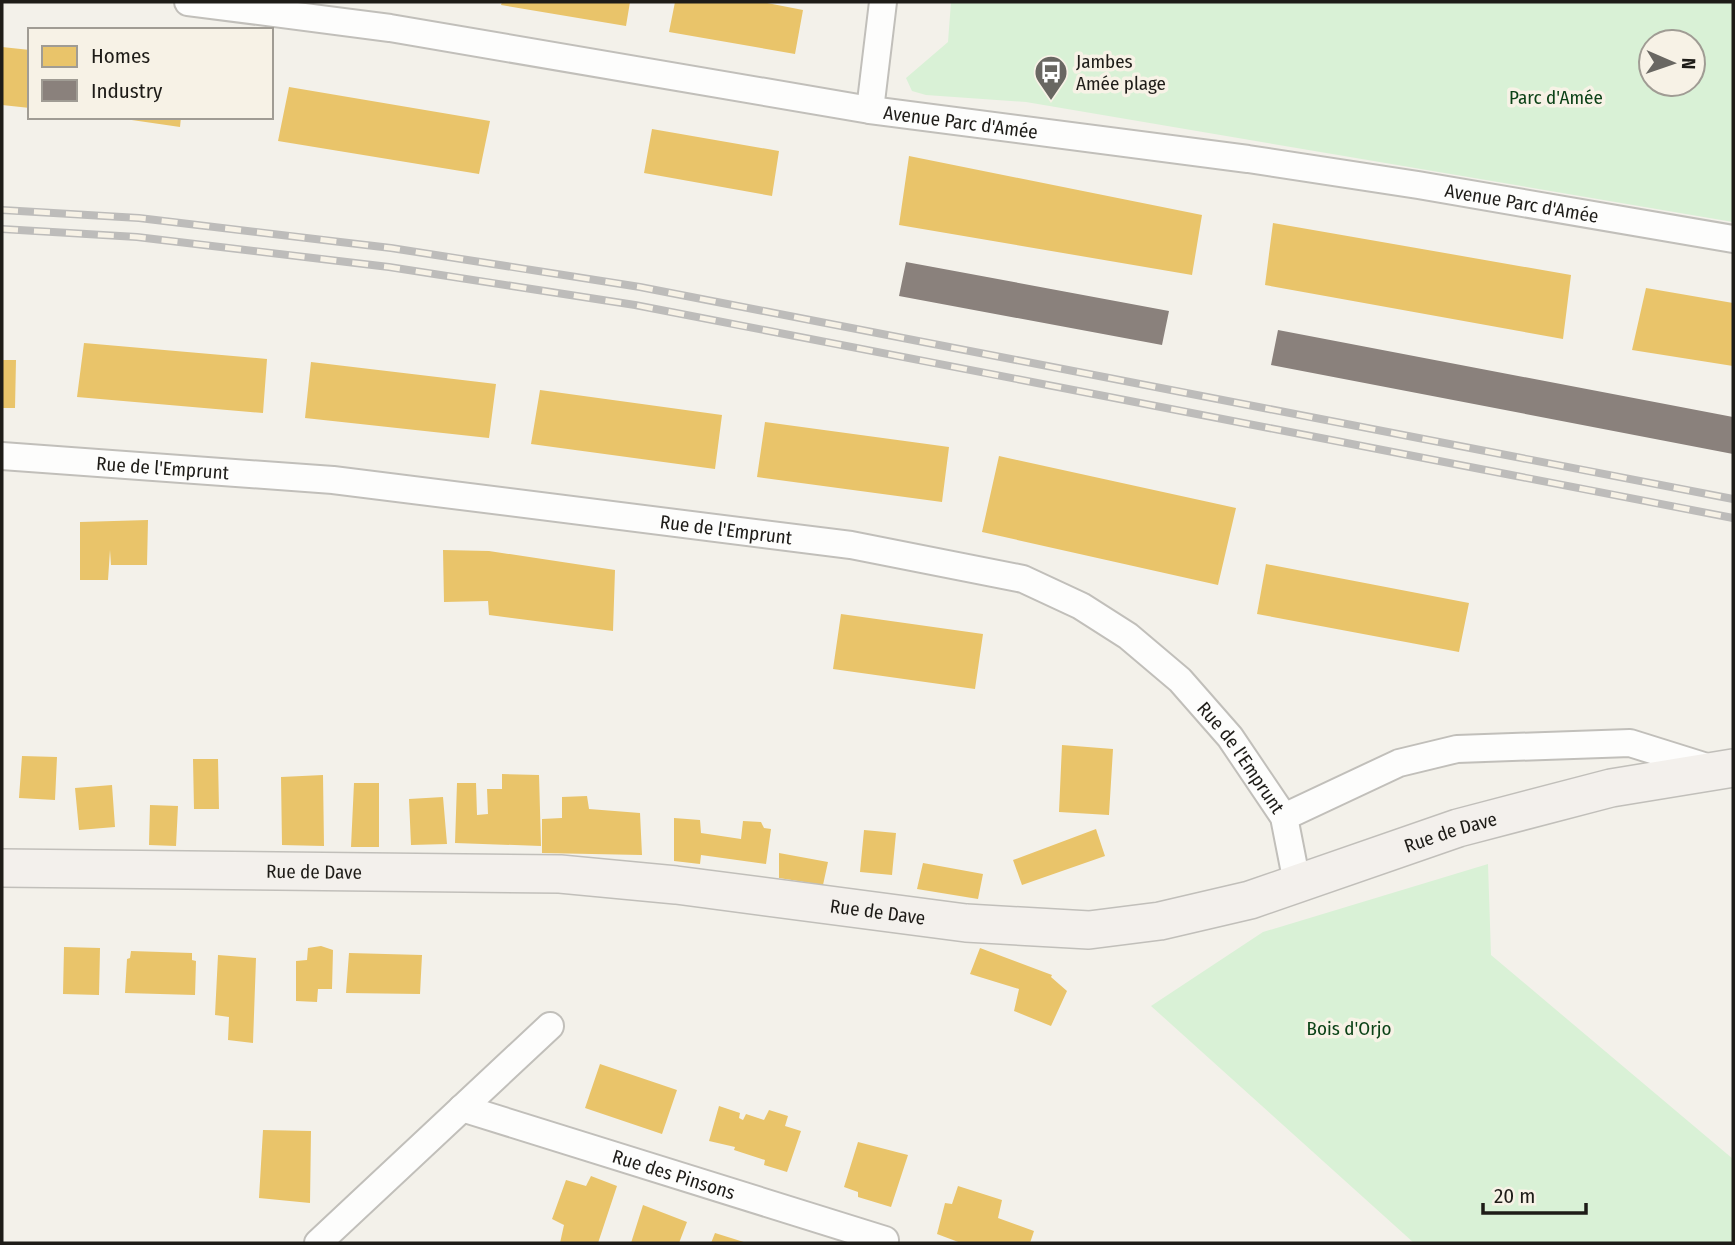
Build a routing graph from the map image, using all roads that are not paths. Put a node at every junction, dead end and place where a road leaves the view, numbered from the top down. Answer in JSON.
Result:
{"nodes":[{"id":1,"x":188,"y":2,"type":"edge"},
{"id":2,"x":883,"y":2,"type":"edge"},
{"id":3,"x":870,"y":110,"type":"junction"},
{"id":4,"x":1733,"y":239,"type":"edge"},
{"id":5,"x":2,"y":456,"type":"edge"},
{"id":6,"x":1724,"y":769,"type":"edge"},
{"id":7,"x":1284,"y":817,"type":"junction"},
{"id":8,"x":2,"y":868,"type":"edge"},
{"id":9,"x":1297,"y":883,"type":"junction"},
{"id":10,"x":550,"y":1026,"type":"dead end"},
{"id":11,"x":462,"y":1108,"type":"junction"},
{"id":12,"x":885,"y":1240,"type":"dead end"},
{"id":13,"x":318,"y":1243,"type":"edge"}],
"edges":[{"from":1,"to":3,"type":"street","name":"Avenue Parc d'Amée"},
{"from":2,"to":3,"type":"street"},
{"from":3,"to":4,"type":"street","name":"Avenue Parc d'Amée"},
{"from":5,"to":7,"type":"street","name":"Rue de l'Emprunt"},
{"from":6,"to":7,"type":"street"},
{"from":6,"to":9,"type":"main road","name":"Rue de Dave"},
{"from":7,"to":9,"type":"street","name":"Rue de l'Emprunt"},
{"from":8,"to":9,"type":"main road","name":"Rue de Dave"},
{"from":10,"to":11,"type":"street"},
{"from":11,"to":12,"type":"street","name":"Rue des Pinsons"},
{"from":11,"to":13,"type":"street"}]}
